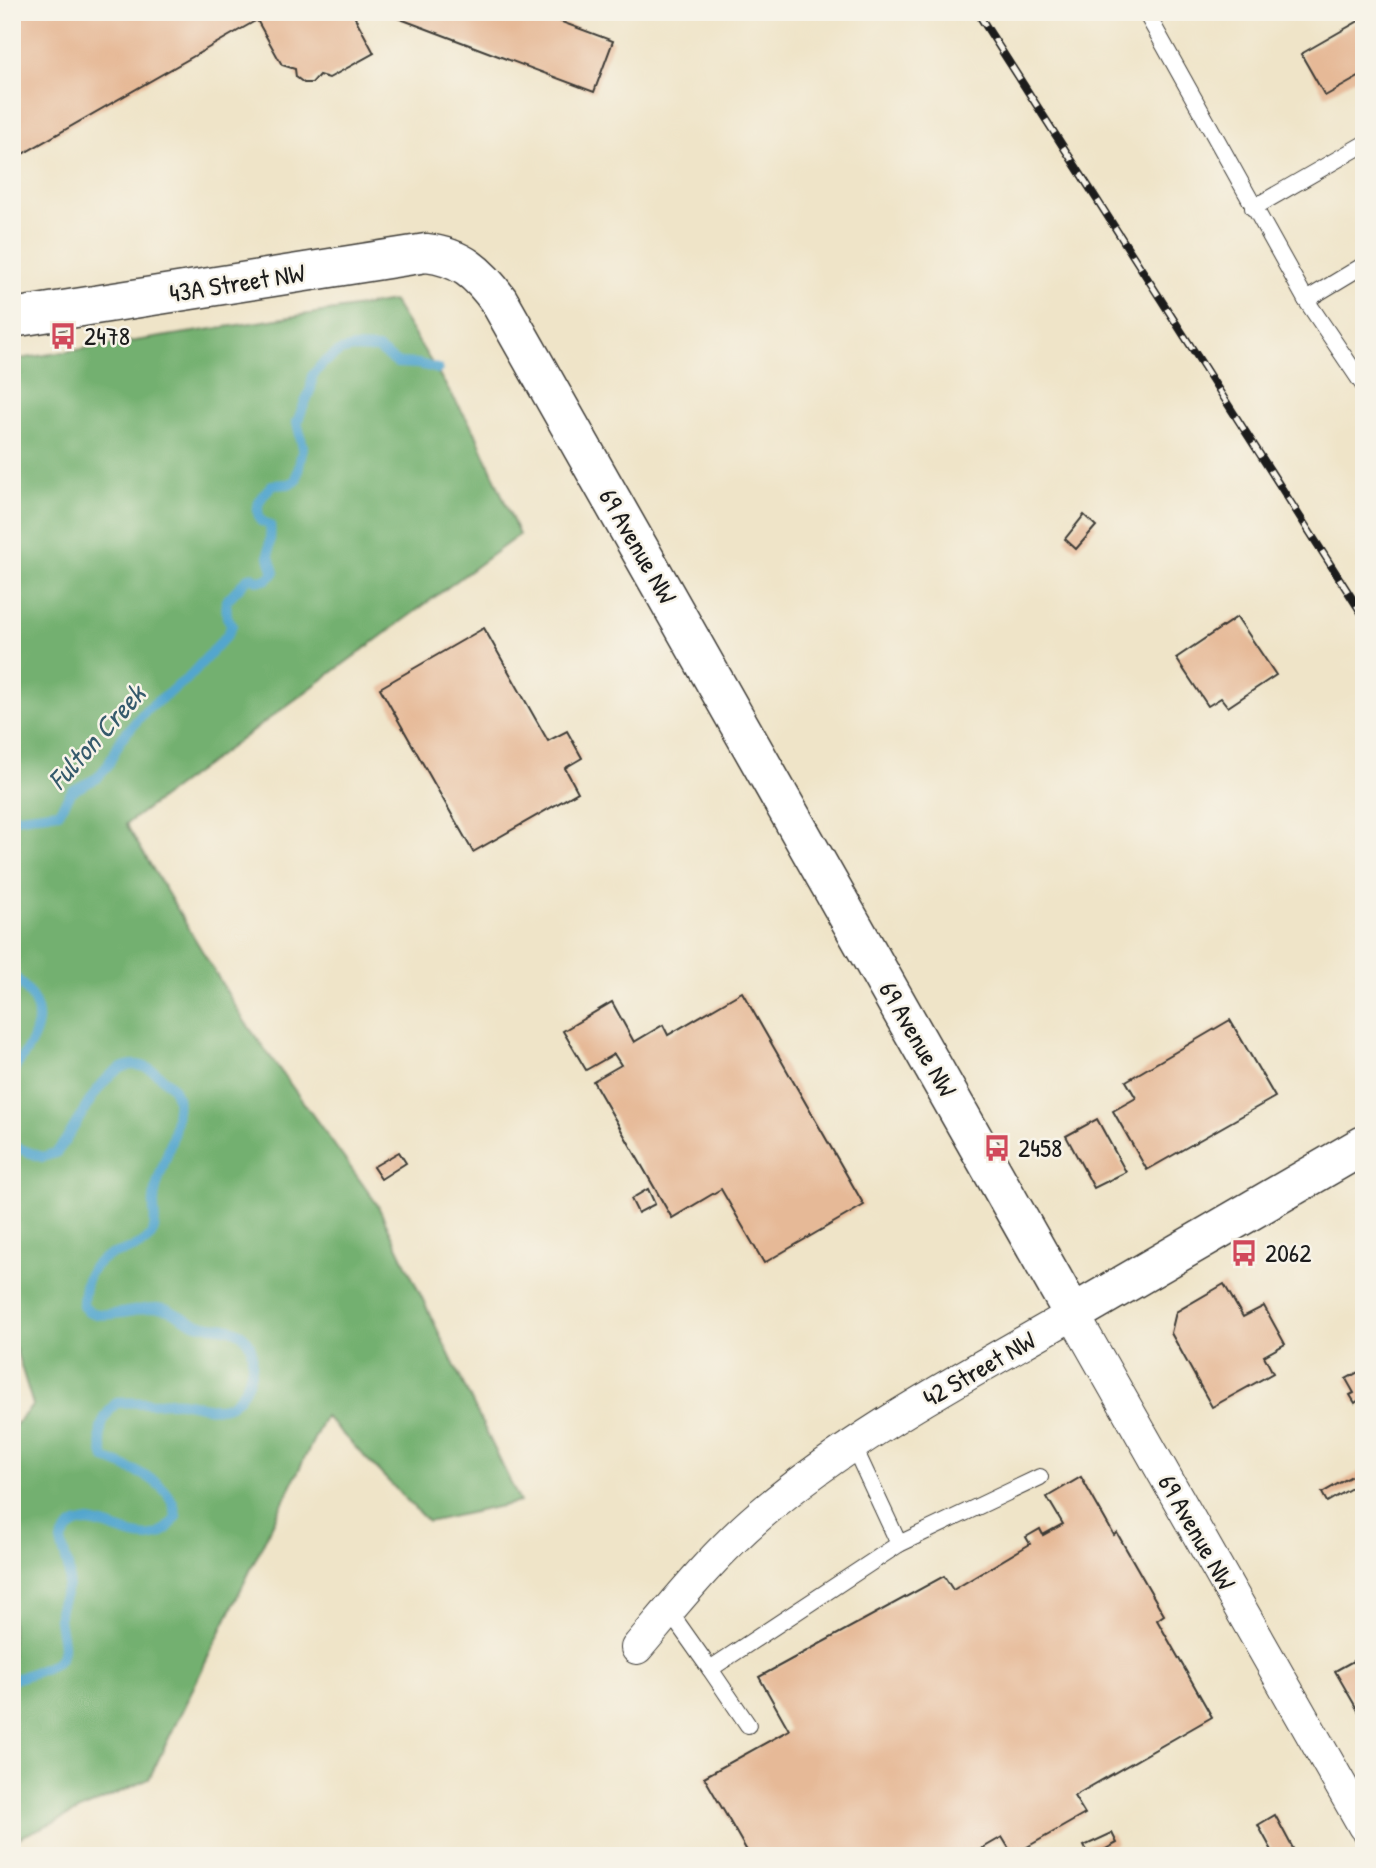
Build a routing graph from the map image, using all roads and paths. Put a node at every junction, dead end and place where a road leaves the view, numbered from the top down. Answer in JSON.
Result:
{"nodes":[{"id":1,"x":1159,"y":12,"type":"edge"},
{"id":2,"x":1364,"y":144,"type":"edge"},
{"id":3,"x":1253,"y":208,"type":"junction"},
{"id":4,"x":460,"y":262,"type":"joint"},
{"id":5,"x":1364,"y":265,"type":"edge"},
{"id":6,"x":1306,"y":300,"type":"junction"},
{"id":7,"x":12,"y":318,"type":"edge"},
{"id":8,"x":1364,"y":386,"type":"edge"},
{"id":9,"x":1364,"y":1145,"type":"edge"},
{"id":10,"x":1073,"y":1314,"type":"junction"},
{"id":11,"x":853,"y":1445,"type":"junction"},
{"id":12,"x":1040,"y":1477,"type":"dead end"},
{"id":13,"x":900,"y":1544,"type":"junction"},
{"id":14,"x":669,"y":1611,"type":"junction"},
{"id":15,"x":637,"y":1648,"type":"dead end"},
{"id":16,"x":710,"y":1669,"type":"junction"},
{"id":17,"x":748,"y":1725,"type":"dead end"},
{"id":18,"x":1363,"y":1823,"type":"edge"}],
"edges":[{"from":1,"to":3,"type":"lane"},
{"from":2,"to":3,"type":"lane"},
{"from":3,"to":6,"type":"lane"},
{"from":4,"to":7,"type":"street","name":"43A Street NW"},
{"from":4,"to":10,"type":"street","name":"69 Avenue NW"},
{"from":5,"to":6,"type":"lane"},
{"from":6,"to":8,"type":"lane"},
{"from":9,"to":10,"type":"street","name":"42 Street NW"},
{"from":10,"to":11,"type":"street","name":"42 Street NW"},
{"from":10,"to":18,"type":"street","name":"69 Avenue NW"},
{"from":11,"to":13,"type":"lane"},
{"from":11,"to":14,"type":"street","name":"42 Street NW"},
{"from":12,"to":13,"type":"lane"},
{"from":13,"to":16,"type":"lane"},
{"from":14,"to":15,"type":"street","name":"42 Street NW"},
{"from":14,"to":16,"type":"lane"},
{"from":16,"to":17,"type":"lane"}]}
